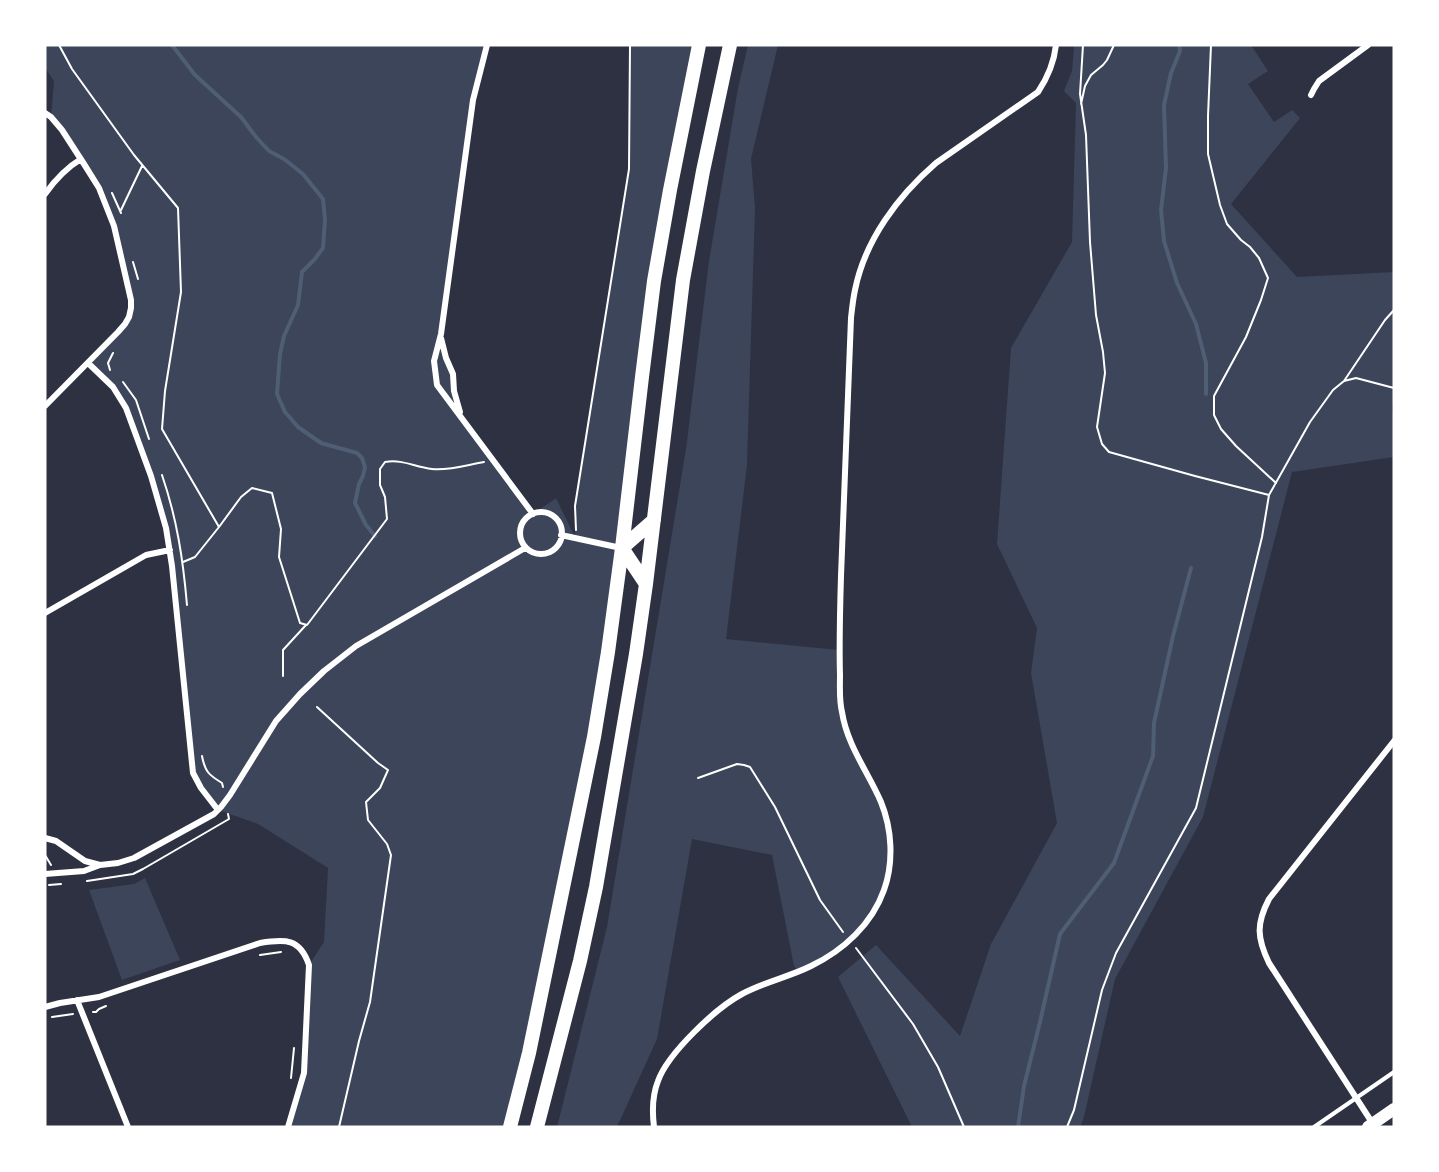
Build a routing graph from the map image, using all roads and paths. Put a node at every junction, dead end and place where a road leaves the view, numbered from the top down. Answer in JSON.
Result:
{"nodes":[{"id":1,"x":59,"y":45,"type":"edge"},
{"id":2,"x":487,"y":45,"type":"edge"},
{"id":3,"x":630,"y":45,"type":"edge"},
{"id":4,"x":699,"y":45,"type":"edge"},
{"id":5,"x":730,"y":45,"type":"edge"},
{"id":6,"x":1056,"y":45,"type":"edge"},
{"id":7,"x":1083,"y":45,"type":"edge"},
{"id":8,"x":1114,"y":45,"type":"edge"},
{"id":9,"x":1211,"y":45,"type":"edge"},
{"id":10,"x":1368,"y":45,"type":"edge"},
{"id":11,"x":1311,"y":95,"type":"dead end"},
{"id":12,"x":1081,"y":104,"type":"junction"},
{"id":13,"x":45,"y":113,"type":"edge"},
{"id":14,"x":81,"y":159,"type":"junction"},
{"id":15,"x":142,"y":165,"type":"junction"},
{"id":16,"x":45,"y":194,"type":"edge"},
{"id":17,"x":114,"y":226,"type":"junction"},
{"id":18,"x":1394,"y":310,"type":"edge"},
{"id":19,"x":441,"y":334,"type":"junction"},
{"id":20,"x":88,"y":363,"type":"junction"},
{"id":21,"x":1344,"y":381,"type":"junction"},
{"id":22,"x":1394,"y":388,"type":"edge"},
{"id":23,"x":45,"y":406,"type":"edge"},
{"id":24,"x":461,"y":415,"type":"junction"},
{"id":25,"x":493,"y":460,"type":"junction"},
{"id":26,"x":1276,"y":483,"type":"junction"},
{"id":27,"x":1269,"y":495,"type":"junction"},
{"id":28,"x":533,"y":514,"type":"junction"},
{"id":29,"x":654,"y":520,"type":"junction"},
{"id":30,"x":219,"y":527,"type":"junction"},
{"id":31,"x":561,"y":535,"type":"junction"},
{"id":32,"x":576,"y":538,"type":"junction"},
{"id":33,"x":525,"y":548,"type":"junction"},
{"id":34,"x":622,"y":548,"type":"junction"},
{"id":35,"x":170,"y":550,"type":"junction"},
{"id":36,"x":172,"y":566,"type":"junction"},
{"id":37,"x":646,"y":584,"type":"junction"},
{"id":38,"x":45,"y":613,"type":"edge"},
{"id":39,"x":307,"y":625,"type":"junction"},
{"id":40,"x":283,"y":676,"type":"dead end"},
{"id":41,"x":317,"y":707,"type":"dead end"},
{"id":42,"x":1394,"y":741,"type":"edge"},
{"id":43,"x":698,"y":778,"type":"dead end"},
{"id":44,"x":218,"y":810,"type":"junction"},
{"id":45,"x":45,"y":838,"type":"edge"},
{"id":46,"x":45,"y":855,"type":"edge"},
{"id":47,"x":100,"y":865,"type":"junction"},
{"id":48,"x":54,"y":869,"type":"dead end"},
{"id":49,"x":45,"y":874,"type":"edge"},
{"id":50,"x":851,"y":940,"type":"junction"},
{"id":51,"x":283,"y":952,"type":"dead end"},
{"id":52,"x":258,"y":955,"type":"dead end"},
{"id":53,"x":77,"y":1000,"type":"junction"},
{"id":54,"x":107,"y":1006,"type":"dead end"},
{"id":55,"x":45,"y":1007,"type":"edge"},
{"id":56,"x":81,"y":1011,"type":"junction"},
{"id":57,"x":45,"y":1018,"type":"edge"},
{"id":58,"x":294,"y":1043,"type":"dead end"},
{"id":59,"x":1394,"y":1072,"type":"edge"},
{"id":60,"x":289,"y":1086,"type":"dead end"},
{"id":61,"x":1357,"y":1098,"type":"junction"},
{"id":62,"x":1394,"y":1109,"type":"edge"},
{"id":63,"x":1372,"y":1126,"type":"edge"},
{"id":64,"x":128,"y":1127,"type":"edge"},
{"id":65,"x":288,"y":1127,"type":"edge"},
{"id":66,"x":339,"y":1127,"type":"edge"},
{"id":67,"x":510,"y":1127,"type":"edge"},
{"id":68,"x":537,"y":1127,"type":"edge"},
{"id":69,"x":654,"y":1127,"type":"edge"},
{"id":70,"x":964,"y":1127,"type":"edge"},
{"id":71,"x":1067,"y":1127,"type":"edge"},
{"id":72,"x":1314,"y":1127,"type":"edge"}],
"edges":[{"from":1,"to":15,"type":"path"},
{"from":2,"to":19,"type":"street"},
{"from":3,"to":32,"type":"path"},
{"from":4,"to":34,"type":"main road"},
{"from":5,"to":29,"type":"main road"},
{"from":6,"to":50,"type":"street"},
{"from":7,"to":12,"type":"path"},
{"from":8,"to":12,"type":"path"},
{"from":9,"to":26,"type":"path"},
{"from":10,"to":11,"type":"street"},
{"from":12,"to":27,"type":"path"},
{"from":13,"to":14,"type":"street"},
{"from":14,"to":16,"type":"street"},
{"from":14,"to":17,"type":"street"},
{"from":15,"to":17,"type":"path"},
{"from":15,"to":30,"type":"path"},
{"from":17,"to":20,"type":"street"},
{"from":18,"to":21,"type":"path"},
{"from":19,"to":24,"type":"street"},
{"from":19,"to":24,"type":"street"},
{"from":20,"to":23,"type":"street"},
{"from":20,"to":35,"type":"street"},
{"from":21,"to":22,"type":"path"},
{"from":21,"to":26,"type":"path"},
{"from":24,"to":25,"type":"street"},
{"from":25,"to":28,"type":"street"},
{"from":25,"to":39,"type":"path"},
{"from":26,"to":27,"type":"path"},
{"from":27,"to":71,"type":"path"},
{"from":28,"to":31,"type":"street"},
{"from":28,"to":33,"type":"street"},
{"from":29,"to":34,"type":"main road"},
{"from":29,"to":37,"type":"main road"},
{"from":30,"to":36,"type":"path"},
{"from":30,"to":39,"type":"path"},
{"from":31,"to":32,"type":"street"},
{"from":31,"to":33,"type":"street"},
{"from":32,"to":34,"type":"street"},
{"from":33,"to":44,"type":"street"},
{"from":34,"to":37,"type":"main road"},
{"from":34,"to":67,"type":"main road"},
{"from":35,"to":36,"type":"street"},
{"from":35,"to":38,"type":"street"},
{"from":36,"to":44,"type":"street"},
{"from":37,"to":68,"type":"main road"},
{"from":39,"to":40,"type":"path"},
{"from":41,"to":66,"type":"path"},
{"from":42,"to":61,"type":"street"},
{"from":43,"to":50,"type":"path"},
{"from":44,"to":47,"type":"street"},
{"from":45,"to":47,"type":"street"},
{"from":46,"to":48,"type":"path"},
{"from":47,"to":49,"type":"street"},
{"from":50,"to":69,"type":"street"},
{"from":50,"to":70,"type":"path"},
{"from":51,"to":52,"type":"path"},
{"from":53,"to":55,"type":"street"},
{"from":53,"to":56,"type":"street"},
{"from":53,"to":65,"type":"street"},
{"from":54,"to":56,"type":"path"},
{"from":56,"to":57,"type":"path"},
{"from":56,"to":64,"type":"street"},
{"from":58,"to":60,"type":"path"},
{"from":59,"to":61,"type":"lane"},
{"from":61,"to":63,"type":"street"},
{"from":61,"to":72,"type":"lane"},
{"from":62,"to":63,"type":"main road"}]}
